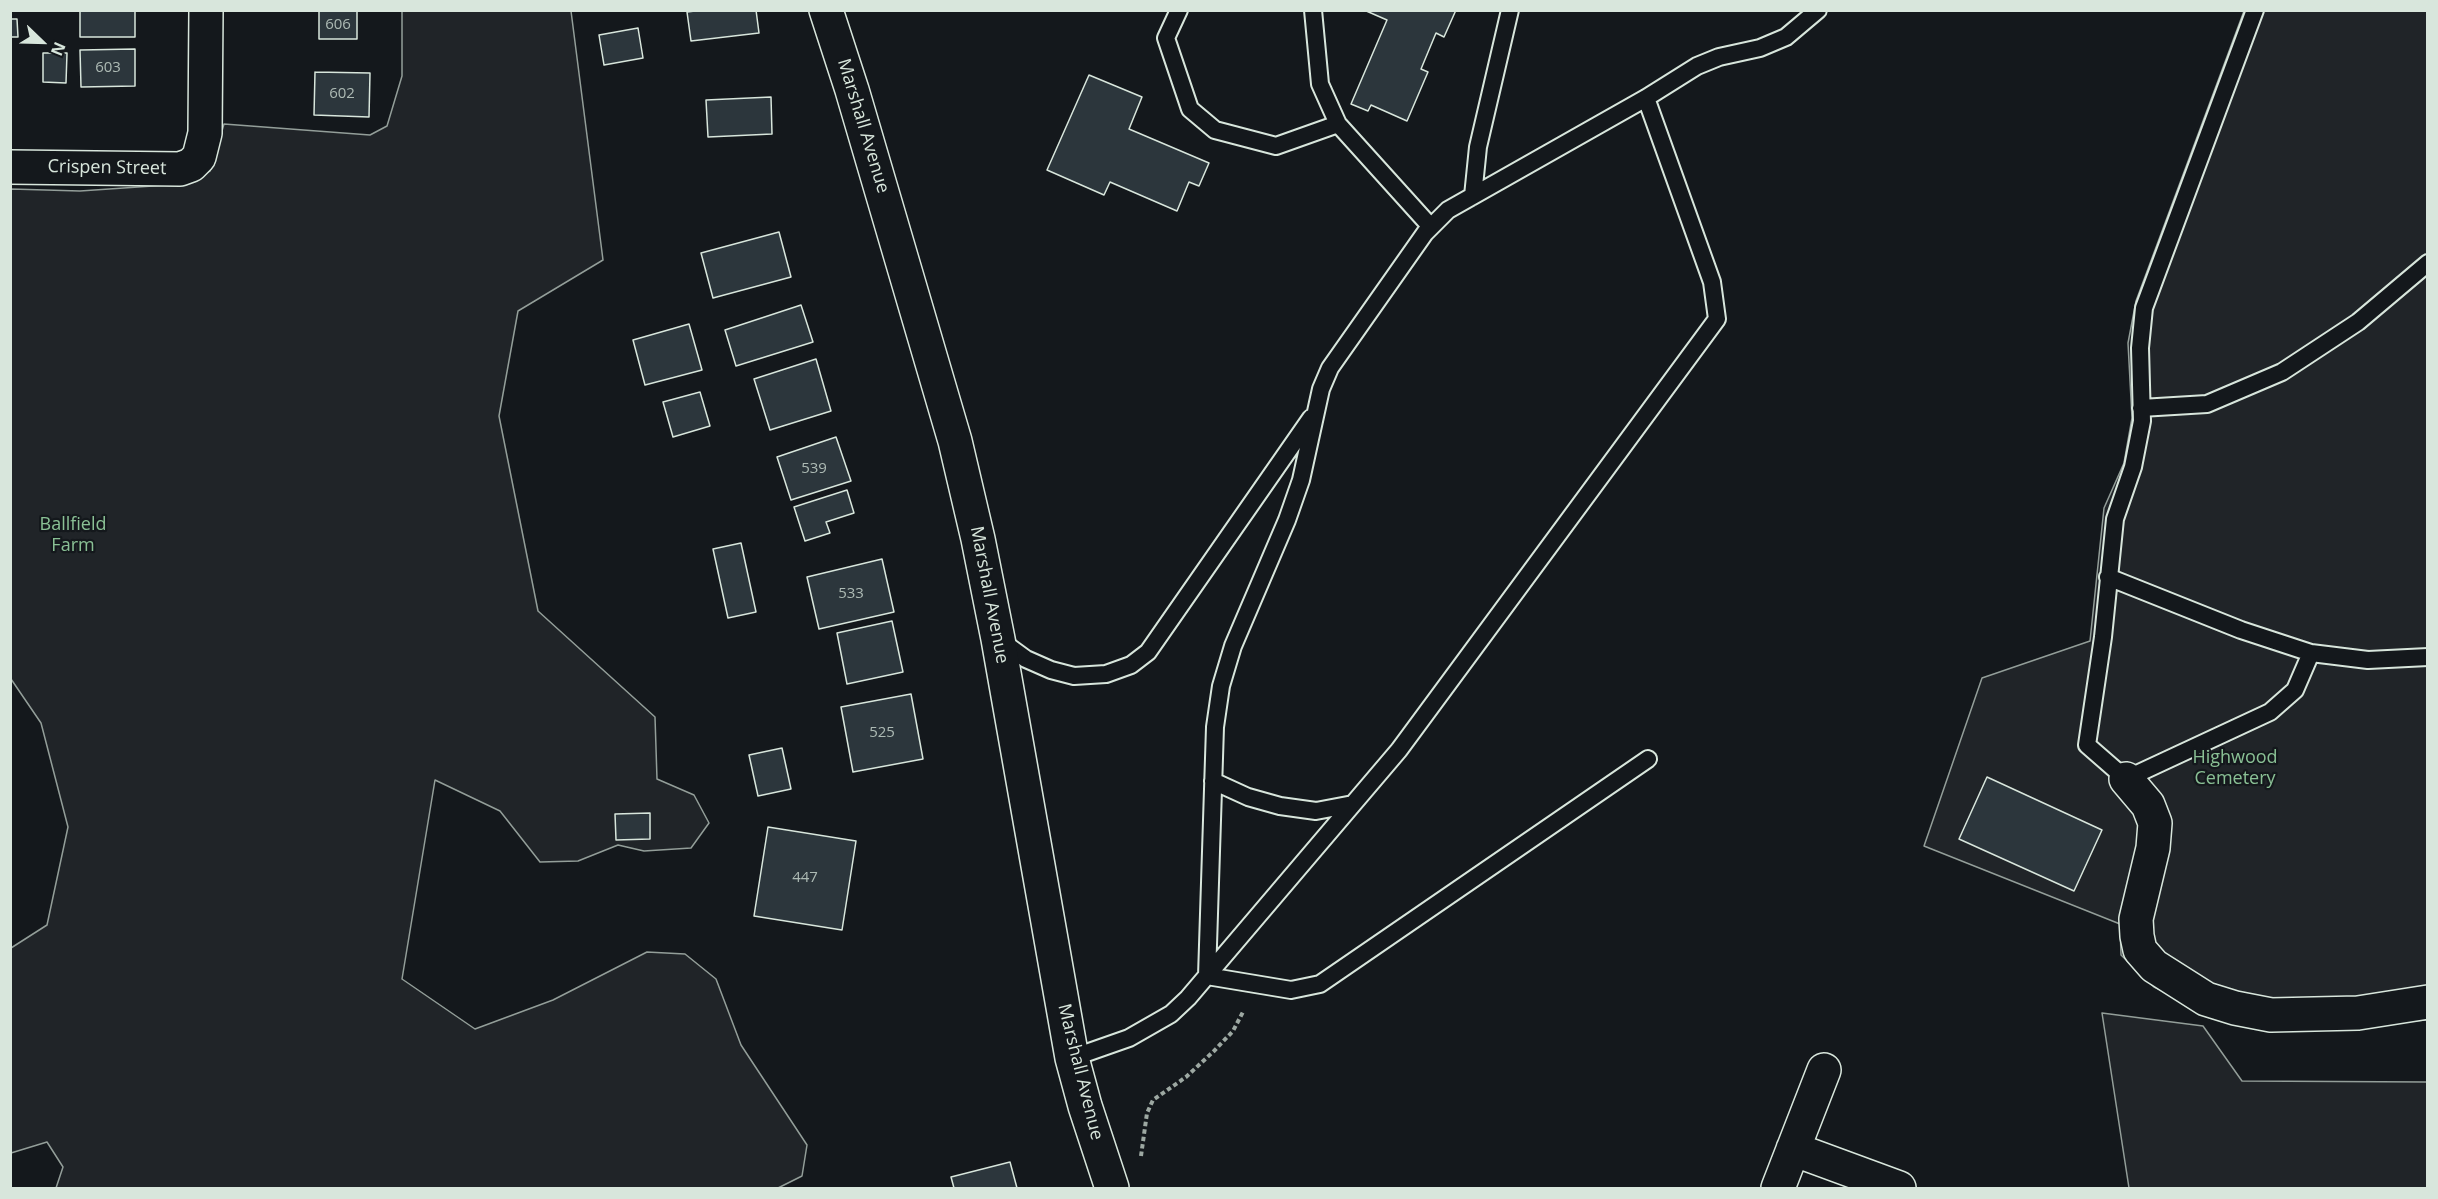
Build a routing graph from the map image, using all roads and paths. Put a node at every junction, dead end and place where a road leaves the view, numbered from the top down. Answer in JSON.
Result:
{"nodes":[{"id":1,"x":206,"y":10,"type":"edge"},
{"id":2,"x":826,"y":10,"type":"edge"},
{"id":3,"x":1179,"y":10,"type":"edge"},
{"id":4,"x":1313,"y":10,"type":"edge"},
{"id":5,"x":1509,"y":10,"type":"edge"},
{"id":6,"x":1818,"y":10,"type":"edge"},
{"id":7,"x":2255,"y":10,"type":"edge"},
{"id":8,"x":1646,"y":98,"type":"junction"},
{"id":9,"x":1338,"y":124,"type":"junction"},
{"id":10,"x":10,"y":167,"type":"edge"},
{"id":11,"x":1473,"y":195,"type":"junction"},
{"id":12,"x":1431,"y":227,"type":"junction"},
{"id":13,"x":2427,"y":263,"type":"edge"},
{"id":14,"x":2141,"y":408,"type":"junction"},
{"id":15,"x":1316,"y":410,"type":"junction"},
{"id":16,"x":2108,"y":577,"type":"junction"},
{"id":17,"x":998,"y":639,"type":"junction"},
{"id":18,"x":2311,"y":653,"type":"junction"},
{"id":19,"x":2427,"y":657,"type":"edge"},
{"id":20,"x":1647,"y":759,"type":"dead end"},
{"id":21,"x":2126,"y":779,"type":"junction"},
{"id":22,"x":1213,"y":781,"type":"junction"},
{"id":23,"x":1353,"y":804,"type":"junction"},
{"id":24,"x":1207,"y":976,"type":"junction"},
{"id":25,"x":1252,"y":983,"type":"junction"},
{"id":26,"x":2427,"y":1002,"type":"edge"},
{"id":27,"x":1072,"y":1058,"type":"junction"},
{"id":28,"x":1824,"y":1070,"type":"dead end"},
{"id":29,"x":1793,"y":1149,"type":"junction"},
{"id":30,"x":1140,"y":1165,"type":"dead end"},
{"id":31,"x":1112,"y":1188,"type":"edge"},
{"id":32,"x":1778,"y":1188,"type":"edge"},
{"id":33,"x":1899,"y":1188,"type":"edge"}],
"edges":[{"from":1,"to":10,"type":"main road","name":"Crispen Street"},
{"from":2,"to":17,"type":"main road","name":"Marshall Avenue"},
{"from":3,"to":9,"type":"lane"},
{"from":4,"to":9,"type":"lane"},
{"from":5,"to":11,"type":"lane"},
{"from":6,"to":8,"type":"lane"},
{"from":7,"to":14,"type":"lane"},
{"from":8,"to":11,"type":"lane"},
{"from":8,"to":23,"type":"lane"},
{"from":9,"to":12,"type":"lane"},
{"from":11,"to":12,"type":"lane"},
{"from":12,"to":15,"type":"lane"},
{"from":13,"to":14,"type":"lane"},
{"from":14,"to":16,"type":"lane"},
{"from":15,"to":17,"type":"lane"},
{"from":15,"to":22,"type":"lane"},
{"from":16,"to":18,"type":"lane"},
{"from":16,"to":21,"type":"lane"},
{"from":17,"to":27,"type":"main road","name":"Marshall Avenue"},
{"from":18,"to":19,"type":"lane"},
{"from":18,"to":21,"type":"lane"},
{"from":20,"to":25,"type":"lane"},
{"from":21,"to":26,"type":"main road"},
{"from":22,"to":23,"type":"lane"},
{"from":22,"to":24,"type":"lane"},
{"from":23,"to":24,"type":"lane"},
{"from":24,"to":25,"type":"lane"},
{"from":24,"to":27,"type":"lane"},
{"from":25,"to":30,"type":"path"},
{"from":27,"to":31,"type":"main road","name":"Marshall Avenue"},
{"from":28,"to":29,"type":"main road"},
{"from":29,"to":32,"type":"main road"},
{"from":29,"to":33,"type":"main road"}]}
